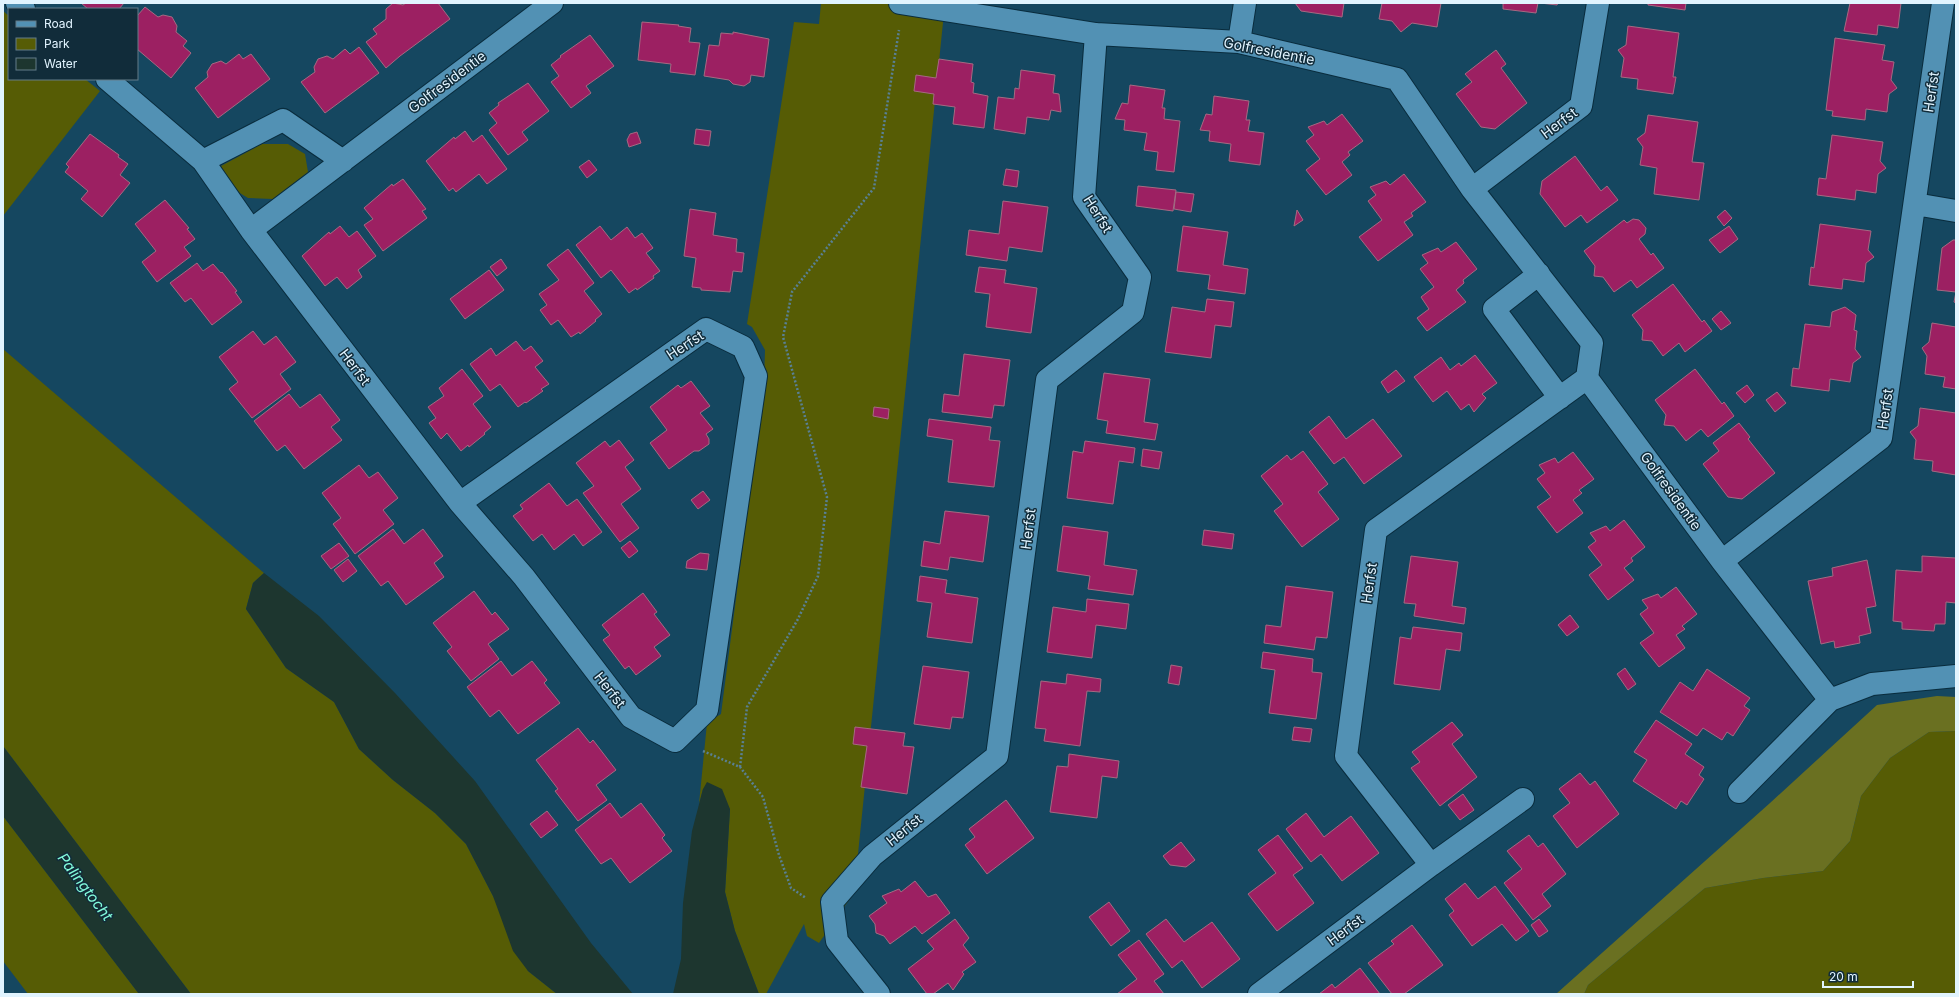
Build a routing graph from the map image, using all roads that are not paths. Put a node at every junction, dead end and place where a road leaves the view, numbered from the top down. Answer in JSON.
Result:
{"nodes":[{"id":1,"x":552,"y":3,"type":"edge"},
{"id":2,"x":901,"y":3,"type":"edge"},
{"id":3,"x":1245,"y":3,"type":"edge"},
{"id":4,"x":1598,"y":3,"type":"edge"},
{"id":5,"x":1944,"y":3,"type":"edge"},
{"id":6,"x":925,"y":5,"type":"edge"},
{"id":7,"x":1096,"y":34,"type":"junction"},
{"id":8,"x":1238,"y":42,"type":"junction"},
{"id":9,"x":108,"y":80,"type":"edge"},
{"id":10,"x":203,"y":160,"type":"junction"},
{"id":11,"x":343,"y":161,"type":"junction"},
{"id":12,"x":1472,"y":189,"type":"junction"},
{"id":13,"x":1915,"y":204,"type":"junction"},
{"id":14,"x":1956,"y":211,"type":"edge"},
{"id":15,"x":251,"y":230,"type":"junction"},
{"id":16,"x":1539,"y":274,"type":"junction"},
{"id":17,"x":1587,"y":378,"type":"junction"},
{"id":18,"x":1560,"y":398,"type":"junction"},
{"id":19,"x":460,"y":503,"type":"junction"},
{"id":20,"x":1722,"y":561,"type":"junction"},
{"id":21,"x":1956,"y":676,"type":"edge"},
{"id":22,"x":1830,"y":700,"type":"junction"},
{"id":23,"x":1739,"y":792,"type":"dead end"},
{"id":24,"x":1523,"y":800,"type":"dead end"},
{"id":25,"x":1431,"y":866,"type":"junction"},
{"id":26,"x":879,"y":994,"type":"edge"},
{"id":27,"x":1259,"y":994,"type":"edge"}],
"edges":[{"from":1,"to":11,"type":"street","name":"Golfresidentie"},
{"from":2,"to":6,"type":"street","name":"Golfresidentie"},
{"from":3,"to":8,"type":"street"},
{"from":4,"to":12,"type":"street","name":"Herfst"},
{"from":5,"to":13,"type":"street","name":"Herfst"},
{"from":6,"to":7,"type":"street","name":"Golfresidentie"},
{"from":7,"to":8,"type":"street","name":"Golfresidentie"},
{"from":7,"to":26,"type":"street","name":"Herfst"},
{"from":8,"to":12,"type":"street","name":"Golfresidentie"},
{"from":9,"to":10,"type":"street"},
{"from":10,"to":11,"type":"street"},
{"from":10,"to":15,"type":"street"},
{"from":11,"to":15,"type":"street","name":"Golfresidentie"},
{"from":12,"to":16,"type":"street","name":"Golfresidentie"},
{"from":13,"to":14,"type":"street"},
{"from":13,"to":20,"type":"street","name":"Herfst"},
{"from":15,"to":19,"type":"street","name":"Herfst"},
{"from":16,"to":17,"type":"street","name":"Golfresidentie"},
{"from":16,"to":18,"type":"street"},
{"from":17,"to":18,"type":"street","name":"Herfst"},
{"from":17,"to":20,"type":"street","name":"Golfresidentie"},
{"from":18,"to":25,"type":"street","name":"Herfst"},
{"from":19,"to":19,"type":"street","name":"Herfst"},
{"from":20,"to":22,"type":"street","name":"Golfresidentie"},
{"from":21,"to":22,"type":"street"},
{"from":22,"to":23,"type":"street"},
{"from":24,"to":25,"type":"street","name":"Herfst"},
{"from":25,"to":27,"type":"street","name":"Herfst"}]}
